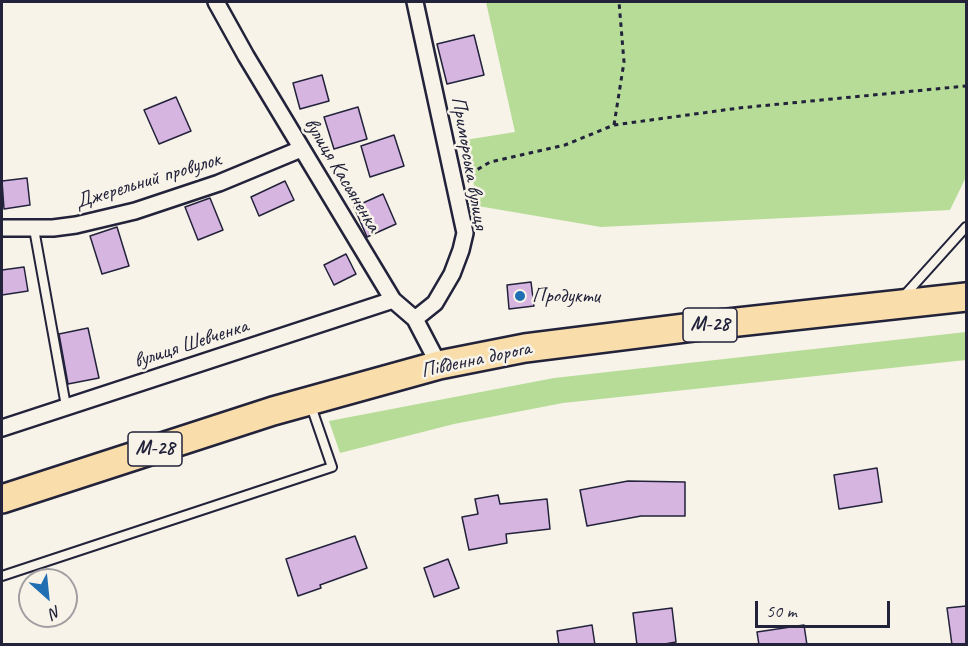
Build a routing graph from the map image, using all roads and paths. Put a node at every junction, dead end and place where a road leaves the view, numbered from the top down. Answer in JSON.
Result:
{"nodes":[{"id":1,"x":216,"y":2,"type":"edge"},
{"id":2,"x":415,"y":2,"type":"edge"},
{"id":3,"x":619,"y":2,"type":"edge"},
{"id":4,"x":966,"y":86,"type":"edge"},
{"id":5,"x":614,"y":125,"type":"junction"},
{"id":6,"x":301,"y":149,"type":"junction"},
{"id":7,"x":454,"y":183,"type":"junction"},
{"id":8,"x":966,"y":227,"type":"edge"},
{"id":9,"x":2,"y":228,"type":"edge"},
{"id":10,"x":34,"y":229,"type":"junction"},
{"id":11,"x":960,"y":296,"type":"edge"},
{"id":12,"x":393,"y":300,"type":"junction"},
{"id":13,"x":896,"y":304,"type":"junction"},
{"id":14,"x":415,"y":319,"type":"junction"},
{"id":15,"x":439,"y":365,"type":"junction"},
{"id":16,"x":310,"y":401,"type":"junction"},
{"id":17,"x":66,"y":406,"type":"junction"},
{"id":18,"x":2,"y":428,"type":"edge"},
{"id":19,"x":2,"y":499,"type":"edge"},
{"id":20,"x":2,"y":576,"type":"edge"}],
"edges":[{"from":1,"to":6,"type":"street","name":"вулиця Касьяненка"},
{"from":2,"to":7,"type":"street","name":"Приморська вулиця"},
{"from":3,"to":5,"type":"path"},
{"from":4,"to":5,"type":"path"},
{"from":5,"to":7,"type":"path"},
{"from":6,"to":10,"type":"street","name":"Джерельний провулок"},
{"from":6,"to":12,"type":"street","name":"вулиця Касьяненка"},
{"from":7,"to":14,"type":"street","name":"Приморська вулиця"},
{"from":8,"to":13,"type":"lane"},
{"from":9,"to":10,"type":"street","name":"Джерельний провулок"},
{"from":10,"to":17,"type":"lane"},
{"from":11,"to":13,"type":"highway","name":"Південна дорога","number":"М-28"},
{"from":12,"to":14,"type":"street","name":"вулиця Касьяненка"},
{"from":12,"to":17,"type":"street","name":"вулиця Шевченка"},
{"from":13,"to":15,"type":"highway","name":"Південна дорога","number":"М-28"},
{"from":14,"to":15,"type":"street","name":"вулиця Касьяненка"},
{"from":15,"to":16,"type":"highway","name":"Південна дорога","number":"М-28"},
{"from":16,"to":19,"type":"highway","name":"Південна дорога","number":"М-28"},
{"from":16,"to":20,"type":"lane"},
{"from":17,"to":18,"type":"street","name":"вулиця Шевченка"}]}
